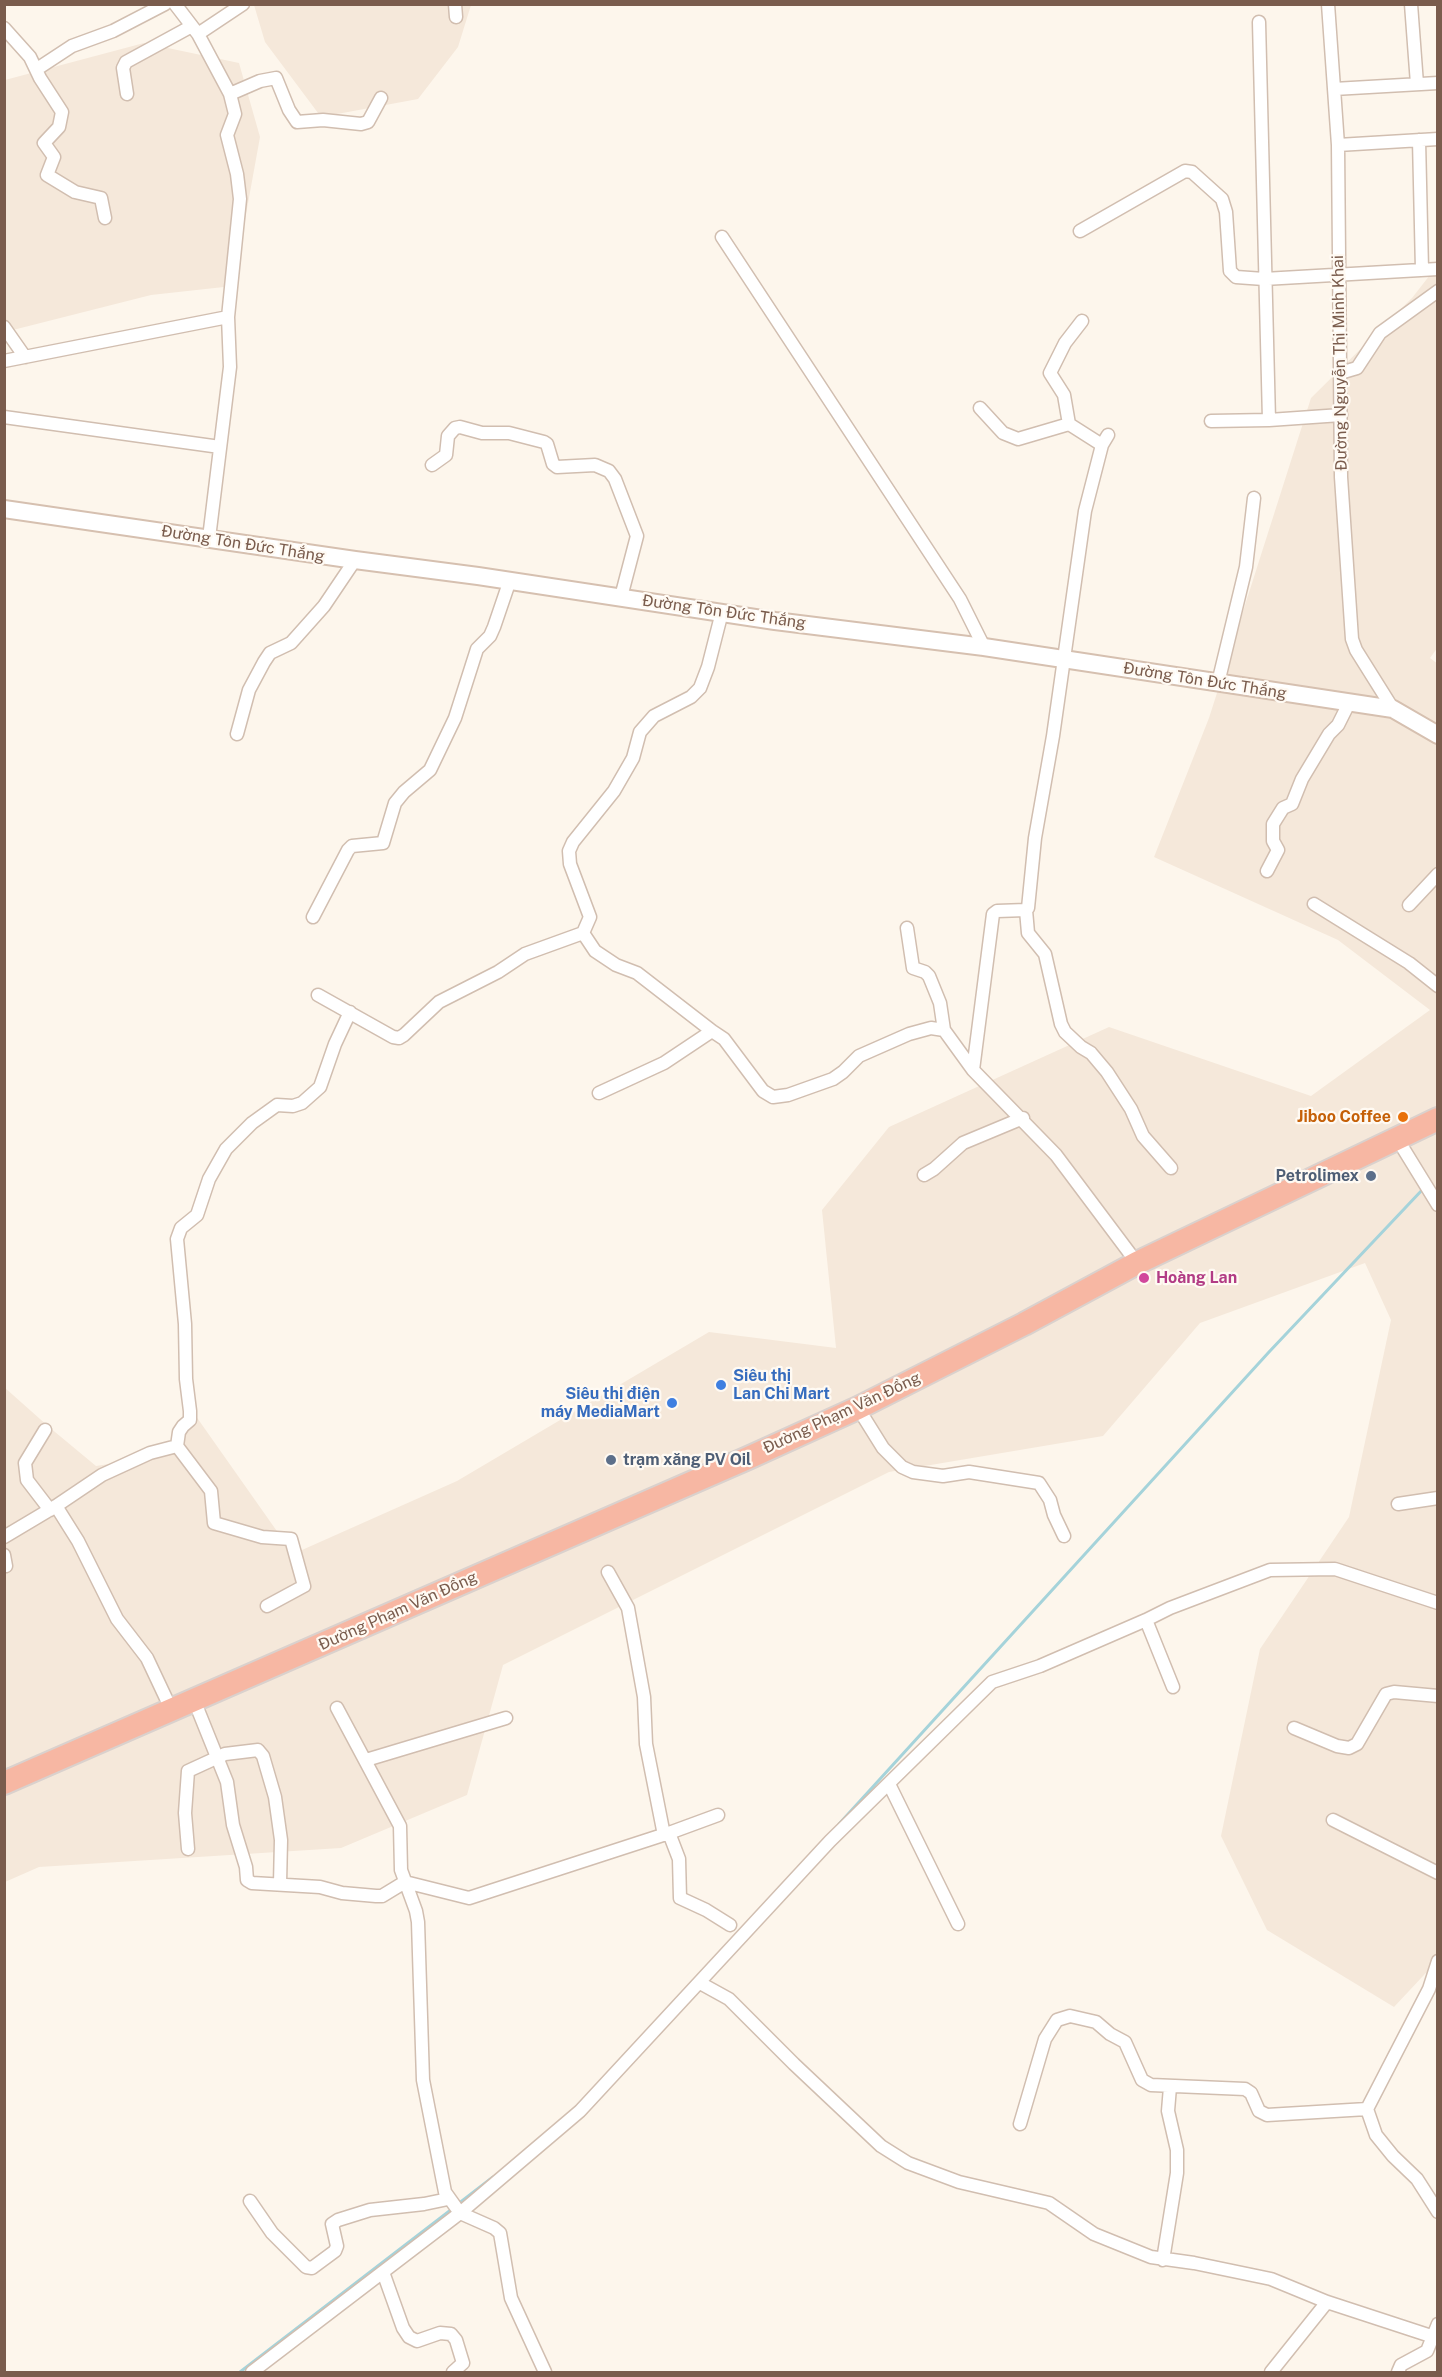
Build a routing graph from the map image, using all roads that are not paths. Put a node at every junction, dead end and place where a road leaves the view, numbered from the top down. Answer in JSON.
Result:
{"nodes":[{"id":1,"x":165,"y":4,"type":"edge"},
{"id":2,"x":175,"y":4,"type":"edge"},
{"id":3,"x":243,"y":4,"type":"edge"},
{"id":4,"x":1328,"y":4,"type":"edge"},
{"id":5,"x":1412,"y":4,"type":"edge"},
{"id":6,"x":1259,"y":22,"type":"dead end"},
{"id":7,"x":4,"y":28,"type":"edge"},
{"id":8,"x":195,"y":30,"type":"junction"},
{"id":9,"x":37,"y":69,"type":"junction"},
{"id":10,"x":1437,"y":83,"type":"edge"},
{"id":11,"x":1417,"y":84,"type":"junction"},
{"id":12,"x":1334,"y":89,"type":"junction"},
{"id":13,"x":127,"y":94,"type":"dead end"},
{"id":14,"x":230,"y":94,"type":"junction"},
{"id":15,"x":381,"y":98,"type":"dead end"},
{"id":16,"x":1437,"y":139,"type":"edge"},
{"id":17,"x":1419,"y":140,"type":"junction"},
{"id":18,"x":1338,"y":145,"type":"junction"},
{"id":19,"x":105,"y":219,"type":"dead end"},
{"id":20,"x":1080,"y":231,"type":"dead end"},
{"id":21,"x":722,"y":237,"type":"dead end"},
{"id":22,"x":1437,"y":269,"type":"edge"},
{"id":23,"x":1422,"y":270,"type":"junction"},
{"id":24,"x":1339,"y":275,"type":"junction"},
{"id":25,"x":1264,"y":279,"type":"junction"},
{"id":26,"x":1437,"y":291,"type":"edge"},
{"id":27,"x":228,"y":317,"type":"junction"},
{"id":28,"x":1082,"y":321,"type":"dead end"},
{"id":29,"x":4,"y":327,"type":"edge"},
{"id":30,"x":25,"y":357,"type":"junction"},
{"id":31,"x":4,"y":361,"type":"edge"},
{"id":32,"x":1340,"y":373,"type":"junction"},
{"id":33,"x":980,"y":408,"type":"dead end"},
{"id":34,"x":1341,"y":415,"type":"junction"},
{"id":35,"x":4,"y":417,"type":"edge"},
{"id":36,"x":1269,"y":420,"type":"junction"},
{"id":37,"x":1211,"y":421,"type":"dead end"},
{"id":38,"x":1069,"y":424,"type":"junction"},
{"id":39,"x":220,"y":447,"type":"junction"},
{"id":40,"x":432,"y":465,"type":"dead end"},
{"id":41,"x":1254,"y":498,"type":"dead end"},
{"id":42,"x":4,"y":510,"type":"edge"},
{"id":43,"x":209,"y":538,"type":"junction"},
{"id":44,"x":355,"y":560,"type":"junction"},
{"id":45,"x":510,"y":580,"type":"junction"},
{"id":46,"x":621,"y":597,"type":"junction"},
{"id":47,"x":722,"y":612,"type":"junction"},
{"id":48,"x":984,"y":647,"type":"junction"},
{"id":49,"x":1064,"y":661,"type":"junction"},
{"id":50,"x":1218,"y":683,"type":"junction"},
{"id":51,"x":1349,"y":703,"type":"junction"},
{"id":52,"x":1393,"y":709,"type":"junction"},
{"id":53,"x":237,"y":734,"type":"dead end"},
{"id":54,"x":1437,"y":735,"type":"edge"},
{"id":55,"x":1267,"y":871,"type":"dead end"},
{"id":56,"x":1437,"y":874,"type":"edge"},
{"id":57,"x":1314,"y":904,"type":"dead end"},
{"id":58,"x":1409,"y":905,"type":"dead end"},
{"id":59,"x":1026,"y":910,"type":"junction"},
{"id":60,"x":313,"y":917,"type":"dead end"},
{"id":61,"x":907,"y":927,"type":"dead end"},
{"id":62,"x":583,"y":933,"type":"junction"},
{"id":63,"x":1437,"y":986,"type":"edge"},
{"id":64,"x":318,"y":995,"type":"dead end"},
{"id":65,"x":350,"y":1012,"type":"junction"},
{"id":66,"x":944,"y":1030,"type":"junction"},
{"id":67,"x":712,"y":1032,"type":"junction"},
{"id":68,"x":973,"y":1070,"type":"junction"},
{"id":69,"x":599,"y":1092,"type":"dead end"},
{"id":70,"x":1023,"y":1118,"type":"junction"},
{"id":71,"x":1437,"y":1119,"type":"edge"},
{"id":72,"x":1398,"y":1140,"type":"junction"},
{"id":73,"x":1171,"y":1168,"type":"dead end"},
{"id":74,"x":924,"y":1175,"type":"dead end"},
{"id":75,"x":1437,"y":1205,"type":"edge"},
{"id":76,"x":1137,"y":1263,"type":"junction"},
{"id":77,"x":858,"y":1408,"type":"junction"},
{"id":78,"x":45,"y":1430,"type":"dead end"},
{"id":79,"x":177,"y":1446,"type":"junction"},
{"id":80,"x":1437,"y":1498,"type":"edge"},
{"id":81,"x":1398,"y":1504,"type":"dead end"},
{"id":82,"x":53,"y":1508,"type":"junction"},
{"id":83,"x":1064,"y":1536,"type":"dead end"},
{"id":84,"x":4,"y":1537,"type":"edge"},
{"id":85,"x":608,"y":1572,"type":"dead end"},
{"id":86,"x":1437,"y":1604,"type":"edge"},
{"id":87,"x":267,"y":1606,"type":"dead end"},
{"id":88,"x":1146,"y":1620,"type":"junction"},
{"id":89,"x":1173,"y":1687,"type":"dead end"},
{"id":90,"x":1437,"y":1696,"type":"edge"},
{"id":91,"x":194,"y":1700,"type":"junction"},
{"id":92,"x":337,"y":1708,"type":"dead end"},
{"id":93,"x":171,"y":1709,"type":"junction"},
{"id":94,"x":506,"y":1718,"type":"dead end"},
{"id":95,"x":1294,"y":1728,"type":"dead end"},
{"id":96,"x":217,"y":1759,"type":"junction"},
{"id":97,"x":366,"y":1760,"type":"junction"},
{"id":98,"x":4,"y":1783,"type":"edge"},
{"id":99,"x":889,"y":1784,"type":"junction"},
{"id":100,"x":718,"y":1815,"type":"dead end"},
{"id":101,"x":1334,"y":1820,"type":"dead end"},
{"id":102,"x":666,"y":1834,"type":"junction"},
{"id":103,"x":188,"y":1849,"type":"dead end"},
{"id":104,"x":1437,"y":1873,"type":"edge"},
{"id":105,"x":405,"y":1882,"type":"junction"},
{"id":106,"x":280,"y":1884,"type":"junction"},
{"id":107,"x":958,"y":1924,"type":"dead end"},
{"id":108,"x":730,"y":1925,"type":"dead end"},
{"id":109,"x":1437,"y":1961,"type":"edge"},
{"id":110,"x":700,"y":1983,"type":"junction"},
{"id":111,"x":1170,"y":2087,"type":"junction"},
{"id":112,"x":1367,"y":2109,"type":"junction"},
{"id":113,"x":1020,"y":2124,"type":"dead end"},
{"id":114,"x":250,"y":2202,"type":"dead end"},
{"id":115,"x":454,"y":2206,"type":"junction"},
{"id":116,"x":1437,"y":2212,"type":"edge"},
{"id":117,"x":1163,"y":2260,"type":"junction"},
{"id":118,"x":383,"y":2272,"type":"junction"},
{"id":119,"x":1327,"y":2302,"type":"junction"},
{"id":120,"x":1437,"y":2324,"type":"edge"},
{"id":121,"x":1434,"y":2341,"type":"edge"},
{"id":122,"x":265,"y":2367,"type":"edge"},
{"id":123,"x":252,"y":2373,"type":"edge"},
{"id":124,"x":453,"y":2373,"type":"edge"},
{"id":125,"x":545,"y":2373,"type":"edge"},
{"id":126,"x":1271,"y":2373,"type":"edge"},
{"id":127,"x":1398,"y":2373,"type":"edge"}],
"edges":[{"from":1,"to":9,"type":"street"},
{"from":2,"to":8,"type":"street"},
{"from":3,"to":8,"type":"street"},
{"from":4,"to":12,"type":"street","name":"Đường Nguyễn Thị Minh Khai"},
{"from":5,"to":11,"type":"street"},
{"from":6,"to":25,"type":"street"},
{"from":7,"to":9,"type":"street"},
{"from":8,"to":13,"type":"street"},
{"from":8,"to":14,"type":"street"},
{"from":9,"to":19,"type":"street"},
{"from":10,"to":11,"type":"street"},
{"from":11,"to":12,"type":"street"},
{"from":12,"to":18,"type":"street","name":"Đường Nguyễn Thị Minh Khai"},
{"from":14,"to":15,"type":"street"},
{"from":14,"to":27,"type":"street"},
{"from":16,"to":17,"type":"street"},
{"from":17,"to":18,"type":"street"},
{"from":17,"to":23,"type":"street"},
{"from":18,"to":24,"type":"street","name":"Đường Nguyễn Thị Minh Khai"},
{"from":20,"to":25,"type":"street"},
{"from":21,"to":48,"type":"street"},
{"from":22,"to":23,"type":"street"},
{"from":23,"to":24,"type":"street"},
{"from":24,"to":25,"type":"street"},
{"from":24,"to":32,"type":"street","name":"Đường Nguyễn Thị Minh Khai"},
{"from":25,"to":36,"type":"street"},
{"from":26,"to":32,"type":"street"},
{"from":27,"to":30,"type":"street"},
{"from":27,"to":39,"type":"street"},
{"from":28,"to":38,"type":"street"},
{"from":29,"to":30,"type":"street"},
{"from":30,"to":31,"type":"street"},
{"from":32,"to":34,"type":"street","name":"Đường Nguyễn Thị Minh Khai"},
{"from":33,"to":38,"type":"street"},
{"from":34,"to":36,"type":"street"},
{"from":34,"to":52,"type":"street","name":"Đường Nguyễn Thị Minh Khai"},
{"from":35,"to":39,"type":"street"},
{"from":36,"to":37,"type":"street"},
{"from":38,"to":49,"type":"street"},
{"from":39,"to":43,"type":"street"},
{"from":40,"to":46,"type":"street"},
{"from":41,"to":50,"type":"street"},
{"from":42,"to":43,"type":"main road","name":"Đường Tôn Đức Thắng"},
{"from":43,"to":44,"type":"main road","name":"Đường Tôn Đức Thắng"},
{"from":44,"to":45,"type":"main road","name":"Đường Tôn Đức Thắng"},
{"from":44,"to":53,"type":"street"},
{"from":45,"to":46,"type":"main road","name":"Đường Tôn Đức Thắng"},
{"from":45,"to":60,"type":"street"},
{"from":46,"to":47,"type":"main road","name":"Đường Tôn Đức Thắng"},
{"from":47,"to":48,"type":"main road","name":"Đường Tôn Đức Thắng"},
{"from":47,"to":62,"type":"street"},
{"from":48,"to":49,"type":"main road","name":"Đường Tôn Đức Thắng"},
{"from":49,"to":50,"type":"main road","name":"Đường Tôn Đức Thắng"},
{"from":49,"to":59,"type":"street"},
{"from":50,"to":51,"type":"main road","name":"Đường Tôn Đức Thắng"},
{"from":51,"to":52,"type":"main road","name":"Đường Tôn Đức Thắng"},
{"from":51,"to":55,"type":"street"},
{"from":52,"to":54,"type":"main road","name":"Đường Tôn Đức Thắng"},
{"from":56,"to":58,"type":"street"},
{"from":57,"to":63,"type":"street"},
{"from":59,"to":68,"type":"street"},
{"from":59,"to":73,"type":"street"},
{"from":61,"to":66,"type":"street"},
{"from":62,"to":65,"type":"street"},
{"from":62,"to":67,"type":"street"},
{"from":64,"to":65,"type":"street"},
{"from":65,"to":79,"type":"street"},
{"from":66,"to":67,"type":"street"},
{"from":66,"to":68,"type":"street"},
{"from":67,"to":69,"type":"street"},
{"from":68,"to":70,"type":"street"},
{"from":70,"to":74,"type":"street"},
{"from":70,"to":76,"type":"street"},
{"from":71,"to":72,"type":"highway","name":"Đường Phạm Văn Đồng"},
{"from":72,"to":75,"type":"street"},
{"from":72,"to":76,"type":"highway","name":"Đường Phạm Văn Đồng"},
{"from":76,"to":77,"type":"highway","name":"Đường Phạm Văn Đồng"},
{"from":77,"to":83,"type":"street"},
{"from":77,"to":91,"type":"highway","name":"Đường Phạm Văn Đồng"},
{"from":78,"to":82,"type":"street"},
{"from":79,"to":82,"type":"street"},
{"from":79,"to":87,"type":"street"},
{"from":80,"to":81,"type":"street"},
{"from":82,"to":84,"type":"street"},
{"from":82,"to":93,"type":"street"},
{"from":85,"to":102,"type":"street"},
{"from":86,"to":88,"type":"street"},
{"from":88,"to":89,"type":"street"},
{"from":88,"to":99,"type":"street"},
{"from":90,"to":95,"type":"street"},
{"from":91,"to":93,"type":"highway","name":"Đường Phạm Văn Đồng"},
{"from":91,"to":96,"type":"street"},
{"from":92,"to":97,"type":"street"},
{"from":93,"to":98,"type":"highway","name":"Đường Phạm Văn Đồng"},
{"from":94,"to":97,"type":"street"},
{"from":96,"to":103,"type":"street"},
{"from":96,"to":106,"type":"street"},
{"from":96,"to":106,"type":"street"},
{"from":97,"to":105,"type":"street"},
{"from":99,"to":107,"type":"street"},
{"from":99,"to":110,"type":"street"},
{"from":100,"to":102,"type":"street"},
{"from":101,"to":104,"type":"street"},
{"from":102,"to":105,"type":"street"},
{"from":102,"to":108,"type":"street"},
{"from":105,"to":106,"type":"street"},
{"from":105,"to":115,"type":"street"},
{"from":109,"to":112,"type":"street"},
{"from":110,"to":115,"type":"street"},
{"from":110,"to":117,"type":"street"},
{"from":111,"to":112,"type":"street"},
{"from":111,"to":113,"type":"street"},
{"from":111,"to":117,"type":"street"},
{"from":112,"to":116,"type":"street"},
{"from":114,"to":115,"type":"street"},
{"from":115,"to":118,"type":"street"},
{"from":115,"to":125,"type":"street"},
{"from":117,"to":119,"type":"street"},
{"from":118,"to":122,"type":"street"},
{"from":118,"to":124,"type":"street"},
{"from":119,"to":121,"type":"street"},
{"from":119,"to":126,"type":"street"},
{"from":120,"to":121,"type":"street"},
{"from":121,"to":127,"type":"street"},
{"from":122,"to":123,"type":"street"}]}
